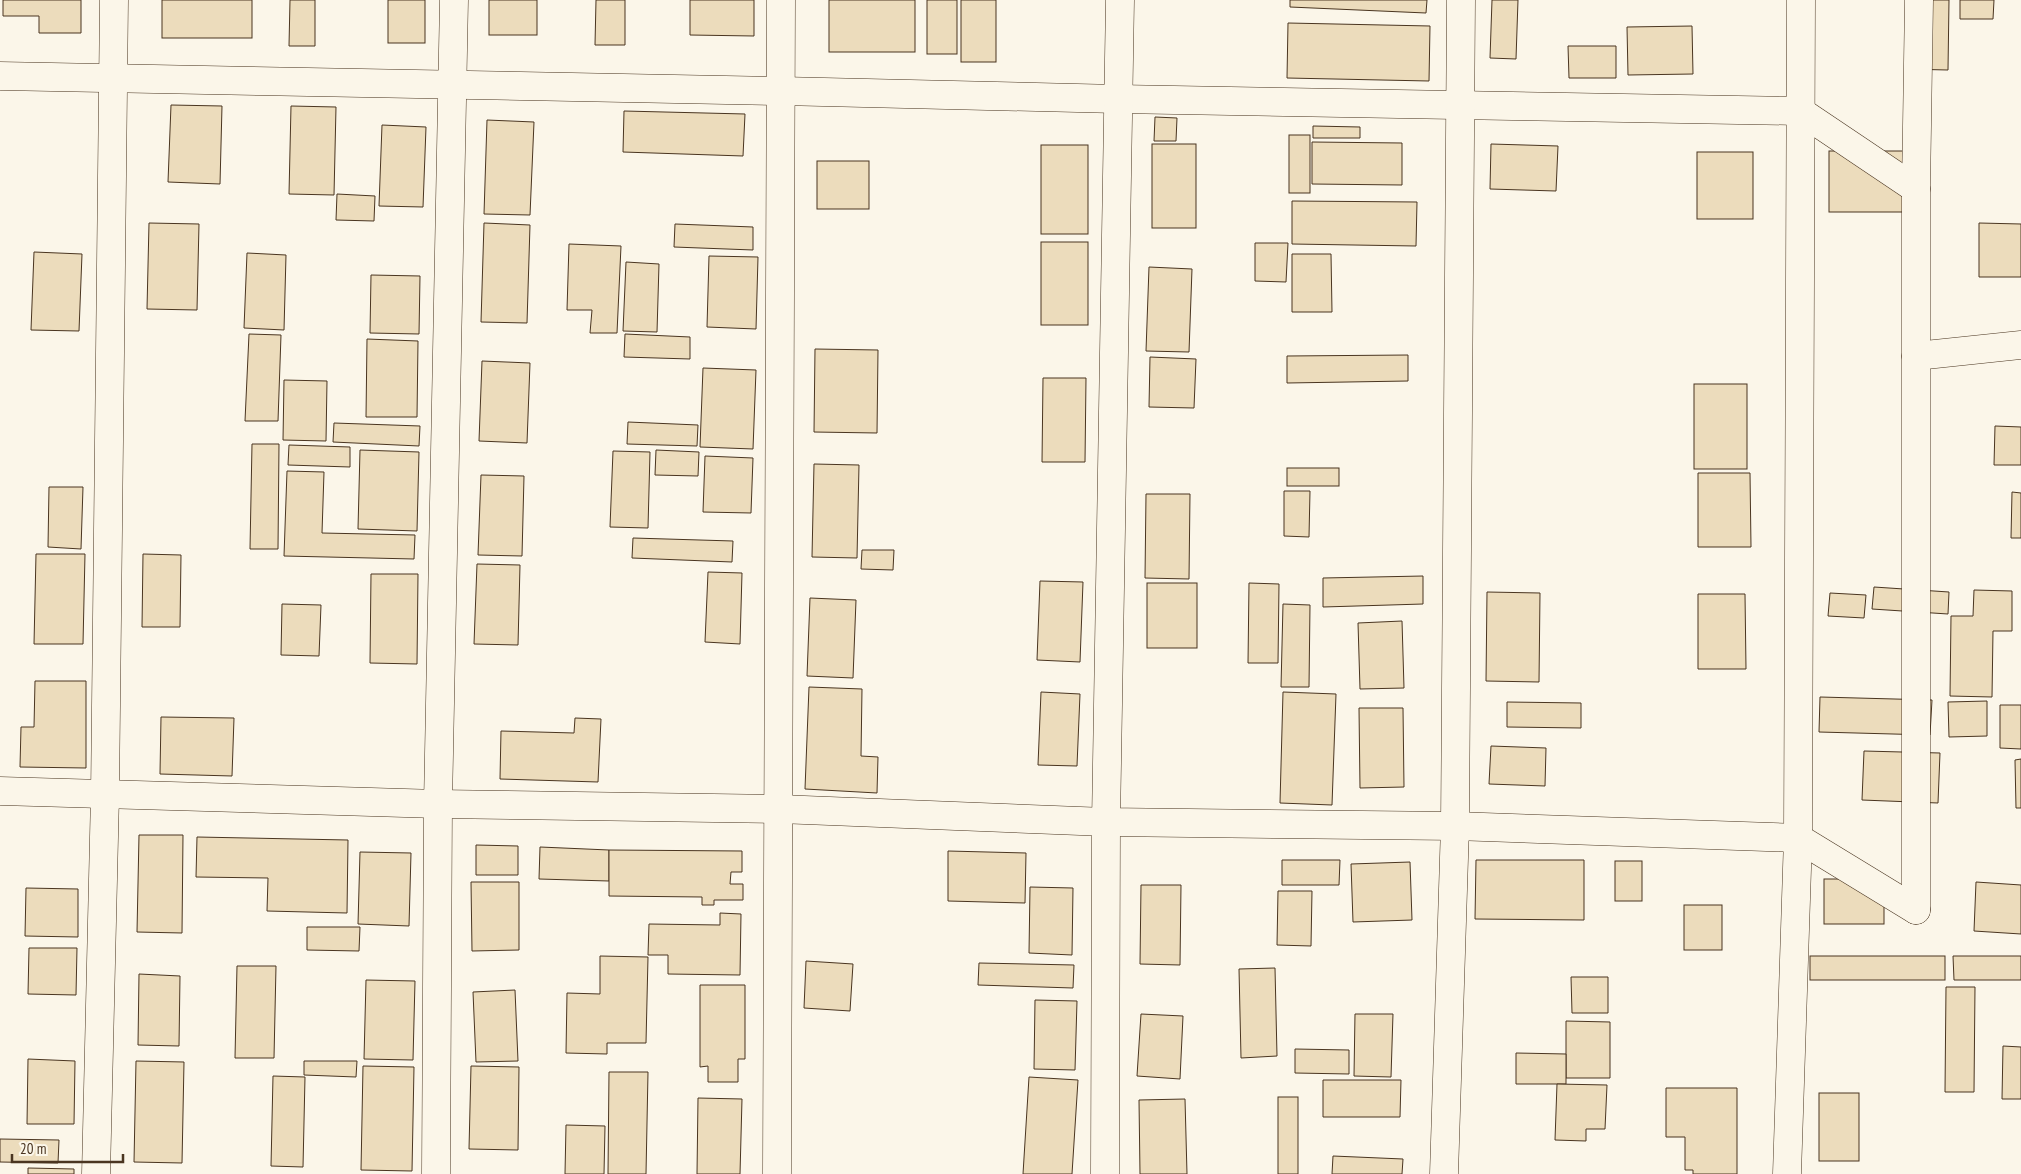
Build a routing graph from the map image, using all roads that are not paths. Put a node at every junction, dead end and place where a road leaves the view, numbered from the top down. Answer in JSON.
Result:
{"nodes":[{"id":1,"x":114,"y":0,"type":"edge"},
{"id":2,"x":454,"y":0,"type":"edge"},
{"id":3,"x":781,"y":0,"type":"edge"},
{"id":4,"x":1120,"y":0,"type":"edge"},
{"id":5,"x":1461,"y":0,"type":"edge"},
{"id":6,"x":1801,"y":0,"type":"edge"},
{"id":7,"x":1919,"y":0,"type":"edge"},
{"id":8,"x":0,"y":76,"type":"edge"},
{"id":9,"x":113,"y":78,"type":"junction"},
{"id":10,"x":453,"y":85,"type":"junction"},
{"id":11,"x":781,"y":91,"type":"junction"},
{"id":12,"x":1118,"y":99,"type":"junction"},
{"id":13,"x":1460,"y":104,"type":"junction"},
{"id":14,"x":1800,"y":110,"type":"junction"},
{"id":15,"x":1916,"y":189,"type":"junction"},
{"id":16,"x":2021,"y":345,"type":"edge"},
{"id":17,"x":1916,"y":356,"type":"junction"},
{"id":18,"x":0,"y":791,"type":"edge"},
{"id":19,"x":105,"y":795,"type":"junction"},
{"id":20,"x":438,"y":804,"type":"junction"},
{"id":21,"x":778,"y":809,"type":"junction"},
{"id":22,"x":1106,"y":822,"type":"junction"},
{"id":23,"x":1455,"y":826,"type":"junction"},
{"id":24,"x":1798,"y":838,"type":"junction"},
{"id":25,"x":96,"y":1174,"type":"edge"},
{"id":26,"x":436,"y":1174,"type":"edge"},
{"id":27,"x":777,"y":1174,"type":"edge"},
{"id":28,"x":1105,"y":1174,"type":"edge"},
{"id":29,"x":1444,"y":1174,"type":"edge"},
{"id":30,"x":1787,"y":1174,"type":"edge"}],
"edges":[{"from":1,"to":9,"type":"street"},
{"from":2,"to":10,"type":"street"},
{"from":3,"to":11,"type":"street"},
{"from":4,"to":12,"type":"street"},
{"from":5,"to":13,"type":"street"},
{"from":6,"to":14,"type":"street"},
{"from":7,"to":15,"type":"street"},
{"from":8,"to":9,"type":"street"},
{"from":9,"to":10,"type":"street"},
{"from":9,"to":19,"type":"street"},
{"from":10,"to":11,"type":"street"},
{"from":10,"to":20,"type":"street"},
{"from":11,"to":12,"type":"street"},
{"from":11,"to":21,"type":"street"},
{"from":12,"to":13,"type":"street"},
{"from":12,"to":22,"type":"street"},
{"from":13,"to":14,"type":"street"},
{"from":13,"to":23,"type":"street"},
{"from":14,"to":15,"type":"street"},
{"from":14,"to":24,"type":"street"},
{"from":15,"to":17,"type":"street"},
{"from":16,"to":17,"type":"street"},
{"from":17,"to":24,"type":"street"},
{"from":18,"to":19,"type":"street"},
{"from":19,"to":20,"type":"street"},
{"from":19,"to":25,"type":"street"},
{"from":20,"to":21,"type":"street"},
{"from":20,"to":26,"type":"street"},
{"from":21,"to":22,"type":"street"},
{"from":21,"to":27,"type":"street"},
{"from":22,"to":23,"type":"street"},
{"from":22,"to":28,"type":"street"},
{"from":23,"to":24,"type":"street"},
{"from":23,"to":29,"type":"street"},
{"from":24,"to":30,"type":"street"}]}
